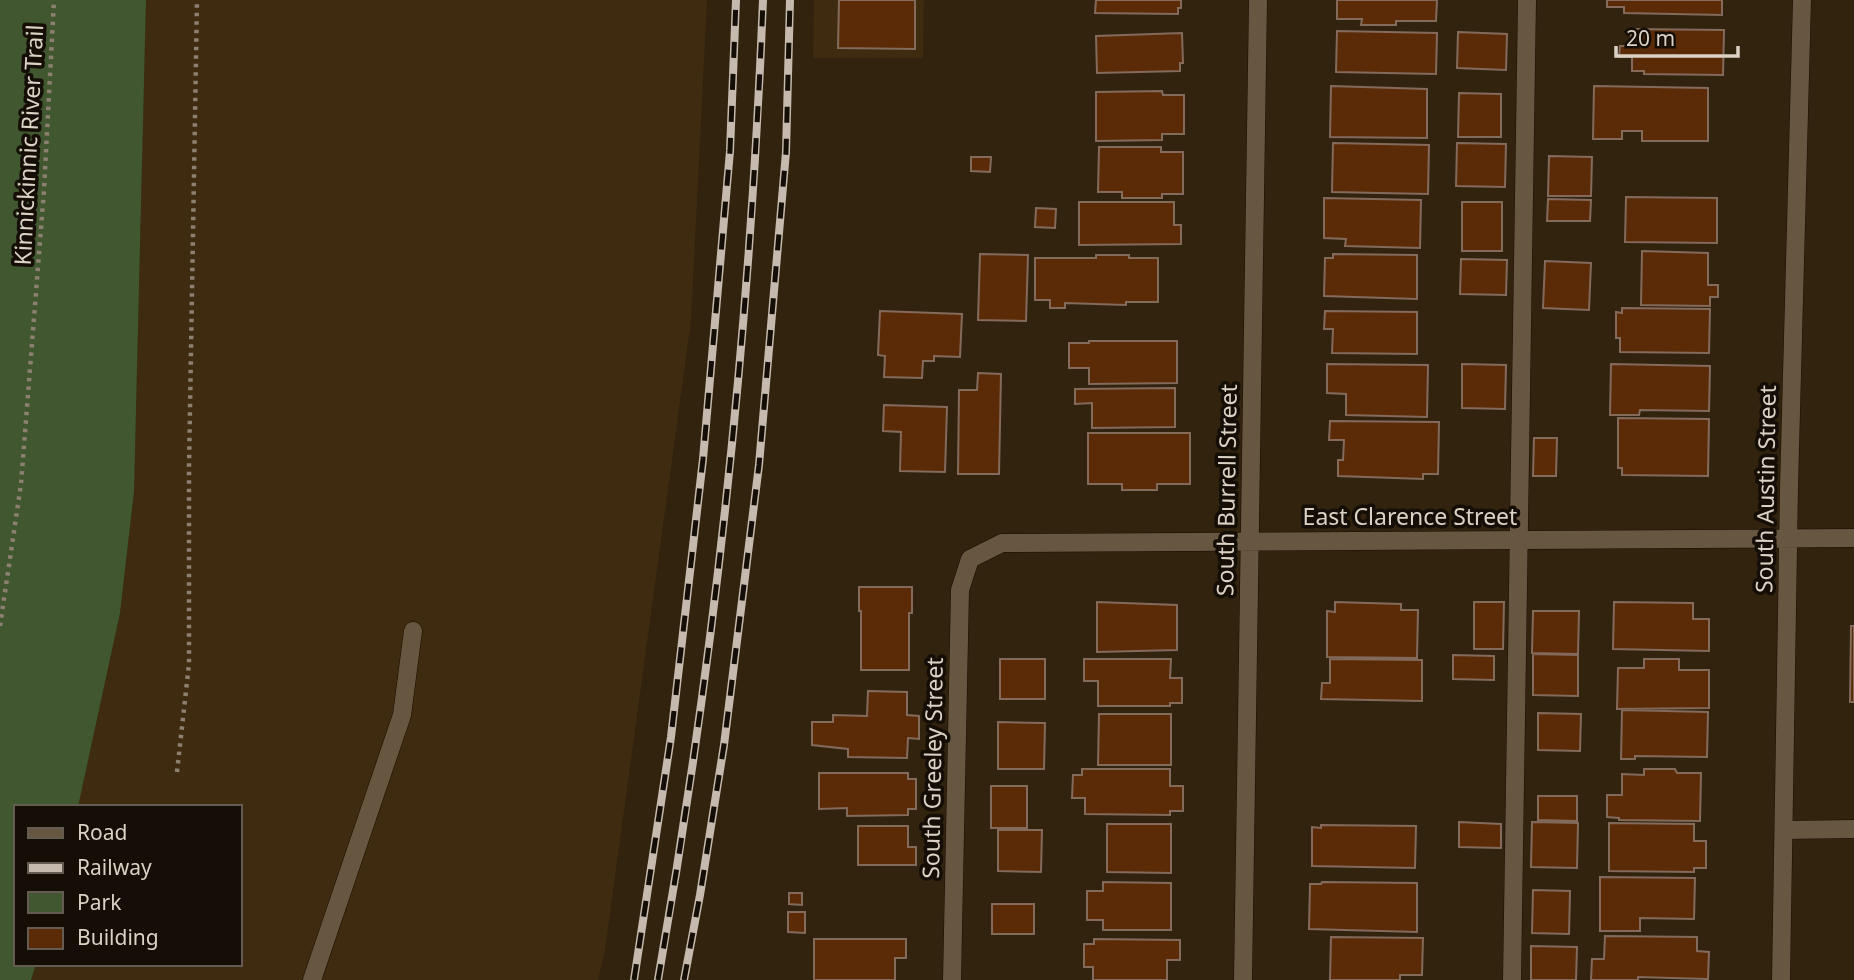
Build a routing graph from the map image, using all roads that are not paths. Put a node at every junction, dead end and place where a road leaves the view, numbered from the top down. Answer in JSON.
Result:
{"nodes":[{"id":1,"x":1258,"y":0,"type":"edge"},
{"id":2,"x":1527,"y":0,"type":"edge"},
{"id":3,"x":1802,"y":0,"type":"edge"},
{"id":4,"x":1788,"y":538,"type":"junction"},
{"id":5,"x":1854,"y":538,"type":"edge"},
{"id":6,"x":1519,"y":539,"type":"junction"},
{"id":7,"x":1249,"y":541,"type":"junction"},
{"id":8,"x":971,"y":559,"type":"joint"},
{"id":9,"x":413,"y":631,"type":"dead end"},
{"id":10,"x":1854,"y":829,"type":"edge"},
{"id":11,"x":1784,"y":830,"type":"junction"},
{"id":12,"x":312,"y":980,"type":"edge"},
{"id":13,"x":952,"y":980,"type":"edge"},
{"id":14,"x":1243,"y":980,"type":"edge"},
{"id":15,"x":1512,"y":980,"type":"edge"},
{"id":16,"x":1781,"y":980,"type":"edge"}],
"edges":[{"from":1,"to":7,"type":"street","name":"South Burrell Street"},
{"from":2,"to":6,"type":"street"},
{"from":3,"to":4,"type":"street","name":"South Austin Street"},
{"from":4,"to":5,"type":"street","name":"East Clarence Street"},
{"from":4,"to":6,"type":"street","name":"East Clarence Street"},
{"from":4,"to":11,"type":"street","name":"South Austin Street"},
{"from":6,"to":7,"type":"street","name":"East Clarence Street"},
{"from":6,"to":15,"type":"street"},
{"from":7,"to":8,"type":"street","name":"East Clarence Street"},
{"from":7,"to":14,"type":"street","name":"South Burrell Street"},
{"from":8,"to":13,"type":"street","name":"South Greeley Street"},
{"from":9,"to":12,"type":"street"},
{"from":10,"to":11,"type":"street"},
{"from":11,"to":16,"type":"street","name":"South Austin Street"}]}
